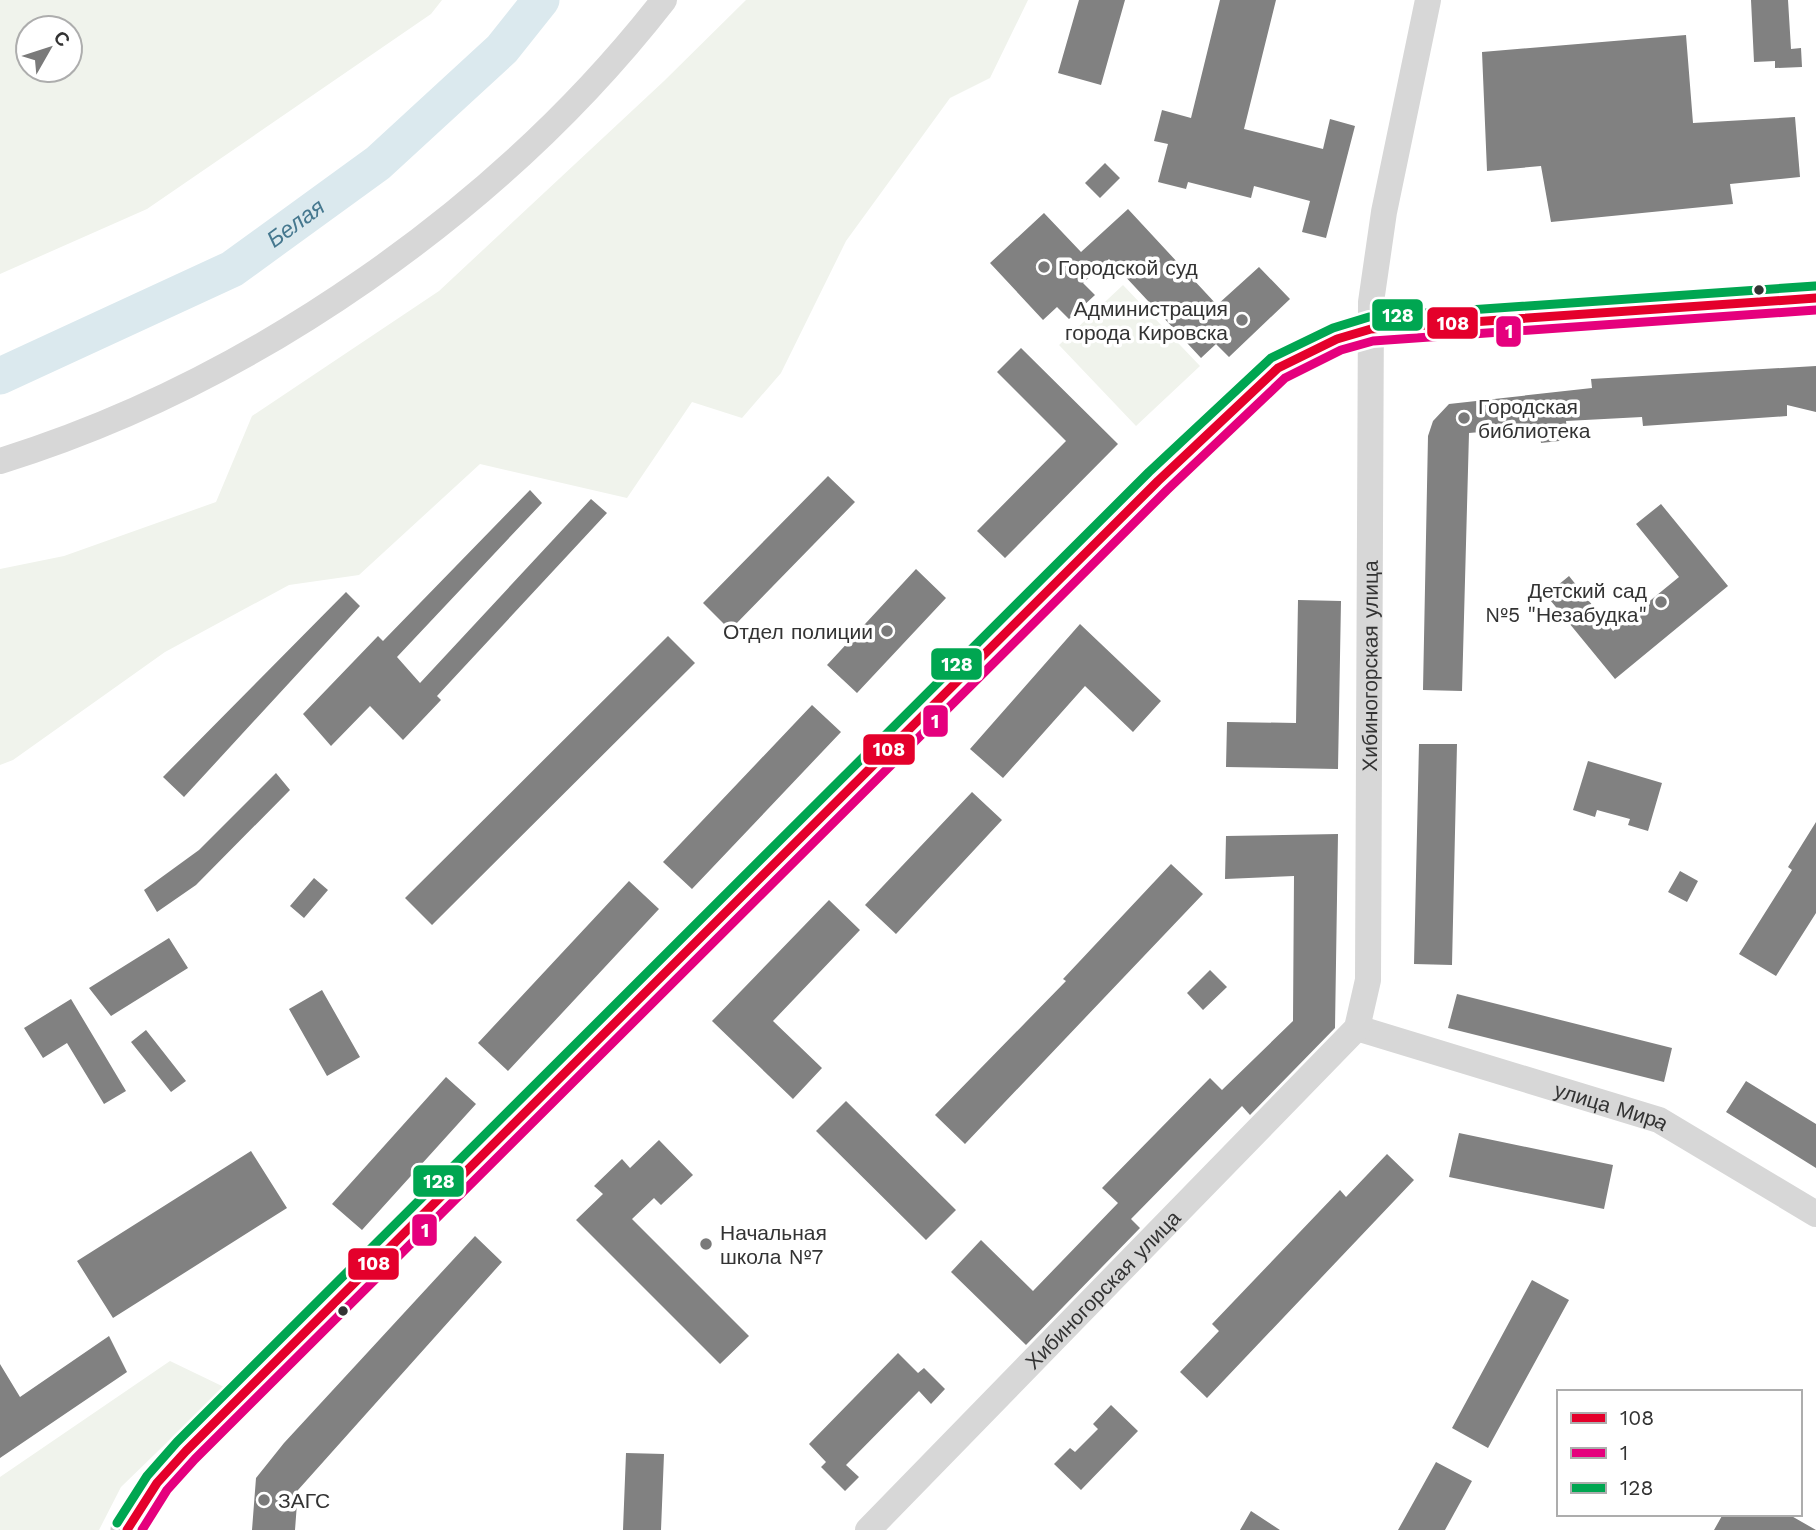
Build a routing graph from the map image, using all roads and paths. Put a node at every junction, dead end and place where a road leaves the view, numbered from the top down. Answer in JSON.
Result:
{"nodes":[{"id":1,"x":664,"y":0,"type":"edge"},
{"id":2,"x":1428,"y":0,"type":"edge"},
{"id":3,"x":1816,"y":298,"type":"edge"},
{"id":4,"x":1371,"y":328,"type":"junction"},
{"id":5,"x":0,"y":461,"type":"edge"},
{"id":6,"x":1357,"y":1028,"type":"junction"},
{"id":7,"x":1816,"y":1213,"type":"edge"},
{"id":8,"x":138,"y":1523,"type":"edge"},
{"id":9,"x":868,"y":1530,"type":"edge"}],
"edges":[{"from":1,"to":5,"type":"street"},
{"from":2,"to":4,"type":"street","name":"Хибиногорская улица"},
{"from":3,"to":4,"type":"main road"},
{"from":4,"to":6,"type":"street","name":"Хибиногорская улица"},
{"from":4,"to":8,"type":"main road"},
{"from":6,"to":7,"type":"street","name":"улица Мира"},
{"from":6,"to":9,"type":"street","name":"Хибиногорская улица"}]}
